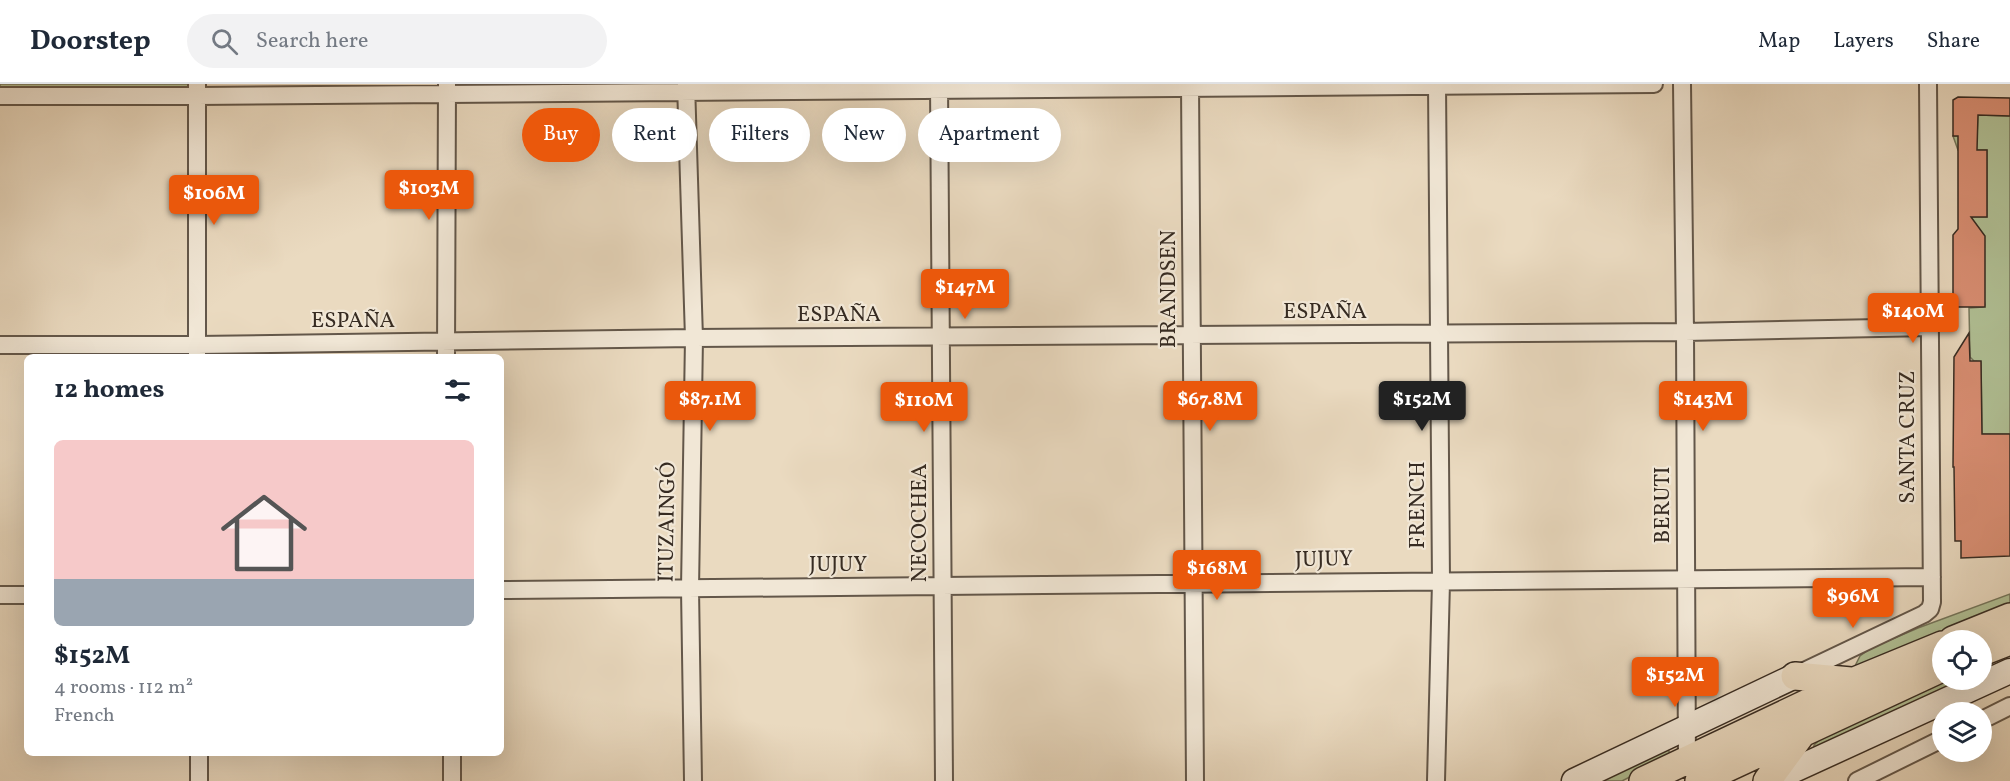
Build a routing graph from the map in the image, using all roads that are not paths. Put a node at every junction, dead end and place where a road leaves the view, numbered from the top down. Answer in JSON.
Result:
{"nodes":[{"id":1,"x":1654,"y":84,"type":"edge"},
{"id":2,"x":1682,"y":84,"type":"edge"},
{"id":3,"x":1928,"y":84,"type":"edge"},
{"id":4,"x":1437,"y":85,"type":"edge"},
{"id":5,"x":939,"y":86,"type":"edge"},
{"id":6,"x":1190,"y":86,"type":"edge"},
{"id":7,"x":686,"y":87,"type":"edge"},
{"id":8,"x":447,"y":88,"type":"edge"},
{"id":9,"x":197,"y":90,"type":"edge"},
{"id":10,"x":0,"y":96,"type":"edge"},
{"id":11,"x":1930,"y":327,"type":"junction"},
{"id":12,"x":1686,"y":332,"type":"junction"},
{"id":13,"x":1439,"y":333,"type":"junction"},
{"id":14,"x":1192,"y":335,"type":"junction"},
{"id":15,"x":694,"y":338,"type":"junction"},
{"id":16,"x":941,"y":338,"type":"junction"},
{"id":17,"x":0,"y":345,"type":"edge"},
{"id":18,"x":445,"y":350,"type":"edge"},
{"id":19,"x":197,"y":351,"type":"edge"},
{"id":20,"x":1932,"y":578,"type":"junction"},
{"id":21,"x":1686,"y":580,"type":"junction"},
{"id":22,"x":1441,"y":582,"type":"junction"},
{"id":23,"x":1194,"y":584,"type":"junction"},
{"id":24,"x":943,"y":587,"type":"junction"},
{"id":25,"x":690,"y":589,"type":"junction"},
{"id":26,"x":504,"y":590,"type":"edge"},
{"id":27,"x":0,"y":595,"type":"edge"},
{"id":28,"x":24,"y":595,"type":"edge"},
{"id":29,"x":2010,"y":617,"type":"edge"},
{"id":30,"x":1978,"y":630,"type":"edge"},
{"id":31,"x":2010,"y":641,"type":"edge"},
{"id":32,"x":1992,"y":648,"type":"edge"},
{"id":33,"x":1932,"y":649,"type":"edge"},
{"id":34,"x":2010,"y":671,"type":"edge"},
{"id":35,"x":1932,"y":673,"type":"edge"},
{"id":36,"x":1795,"y":676,"type":"junction"},
{"id":37,"x":1852,"y":682,"type":"junction"},
{"id":38,"x":2010,"y":706,"type":"edge"},
{"id":39,"x":1992,"y":715,"type":"edge"},
{"id":40,"x":1687,"y":726,"type":"junction"},
{"id":41,"x":1803,"y":732,"type":"junction"},
{"id":42,"x":1932,"y":744,"type":"edge"},
{"id":43,"x":199,"y":756,"type":"edge"},
{"id":44,"x":452,"y":756,"type":"edge"},
{"id":45,"x":1691,"y":774,"type":"edge"},
{"id":46,"x":199,"y":781,"type":"edge"},
{"id":47,"x":452,"y":781,"type":"edge"},
{"id":48,"x":693,"y":781,"type":"edge"},
{"id":49,"x":944,"y":781,"type":"edge"},
{"id":50,"x":1196,"y":781,"type":"edge"},
{"id":51,"x":1436,"y":781,"type":"edge"},
{"id":52,"x":1574,"y":781,"type":"edge"},
{"id":53,"x":1643,"y":781,"type":"edge"},
{"id":54,"x":1769,"y":781,"type":"edge"},
{"id":55,"x":1857,"y":781,"type":"edge"}],
"edges":[{"from":1,"to":4,"type":"street"},
{"from":2,"to":12,"type":"street","name":"BERUTI"},
{"from":3,"to":11,"type":"street","name":"SANTA CRUZ"},
{"from":4,"to":6,"type":"street"},
{"from":4,"to":13,"type":"street","name":"FRENCH"},
{"from":5,"to":6,"type":"street"},
{"from":5,"to":7,"type":"street"},
{"from":5,"to":16,"type":"street","name":"NECOCHEA"},
{"from":6,"to":14,"type":"street","name":"BRANDSEN"},
{"from":7,"to":8,"type":"street"},
{"from":7,"to":15,"type":"street","name":"ITUZAINGÓ"},
{"from":8,"to":9,"type":"street"},
{"from":8,"to":18,"type":"street"},
{"from":9,"to":10,"type":"street"},
{"from":9,"to":19,"type":"street"},
{"from":11,"to":12,"type":"street","name":"ESPAÑA"},
{"from":11,"to":20,"type":"street","name":"SANTA CRUZ"},
{"from":12,"to":13,"type":"street","name":"ESPAÑA"},
{"from":12,"to":21,"type":"street","name":"BERUTI"},
{"from":13,"to":14,"type":"street","name":"ESPAÑA"},
{"from":13,"to":22,"type":"street","name":"FRENCH"},
{"from":14,"to":16,"type":"street","name":"ESPAÑA"},
{"from":14,"to":23,"type":"street","name":"BRANDSEN"},
{"from":15,"to":16,"type":"street","name":"ESPAÑA"},
{"from":15,"to":18,"type":"street","name":"ESPAÑA"},
{"from":15,"to":25,"type":"street","name":"ITUZAINGÓ"},
{"from":16,"to":24,"type":"street","name":"NECOCHEA"},
{"from":17,"to":19,"type":"street","name":"ESPAÑA"},
{"from":18,"to":19,"type":"street","name":"ESPAÑA"},
{"from":20,"to":21,"type":"street","name":"JUJUY"},
{"from":20,"to":36,"type":"street","name":"SANTA CRUZ"},
{"from":21,"to":22,"type":"street","name":"JUJUY"},
{"from":21,"to":40,"type":"street","name":"BERUTI"},
{"from":22,"to":23,"type":"street","name":"JUJUY"},
{"from":22,"to":51,"type":"street","name":"FRENCH"},
{"from":23,"to":24,"type":"street","name":"JUJUY"},
{"from":23,"to":50,"type":"street","name":"BRANDSEN"},
{"from":24,"to":25,"type":"street","name":"JUJUY"},
{"from":24,"to":49,"type":"street","name":"NECOCHEA"},
{"from":25,"to":26,"type":"street","name":"JUJUY"},
{"from":25,"to":48,"type":"street","name":"ITUZAINGÓ"},
{"from":27,"to":28,"type":"street"},
{"from":29,"to":30,"type":"main road"},
{"from":31,"to":32,"type":"main road"},
{"from":33,"to":37,"type":"main road"},
{"from":34,"to":54,"type":"main road"},
{"from":35,"to":41,"type":"main road"},
{"from":36,"to":37,"type":"main road"},
{"from":36,"to":40,"type":"main road"},
{"from":37,"to":45,"type":"main road"},
{"from":38,"to":39,"type":"street"},
{"from":40,"to":45,"type":"street","name":"BERUTI"},
{"from":40,"to":52,"type":"main road"},
{"from":41,"to":45,"type":"main road"},
{"from":41,"to":54,"type":"main road"},
{"from":42,"to":55,"type":"street"},
{"from":43,"to":46,"type":"street"},
{"from":44,"to":47,"type":"street"},
{"from":45,"to":53,"type":"main road"}]}
